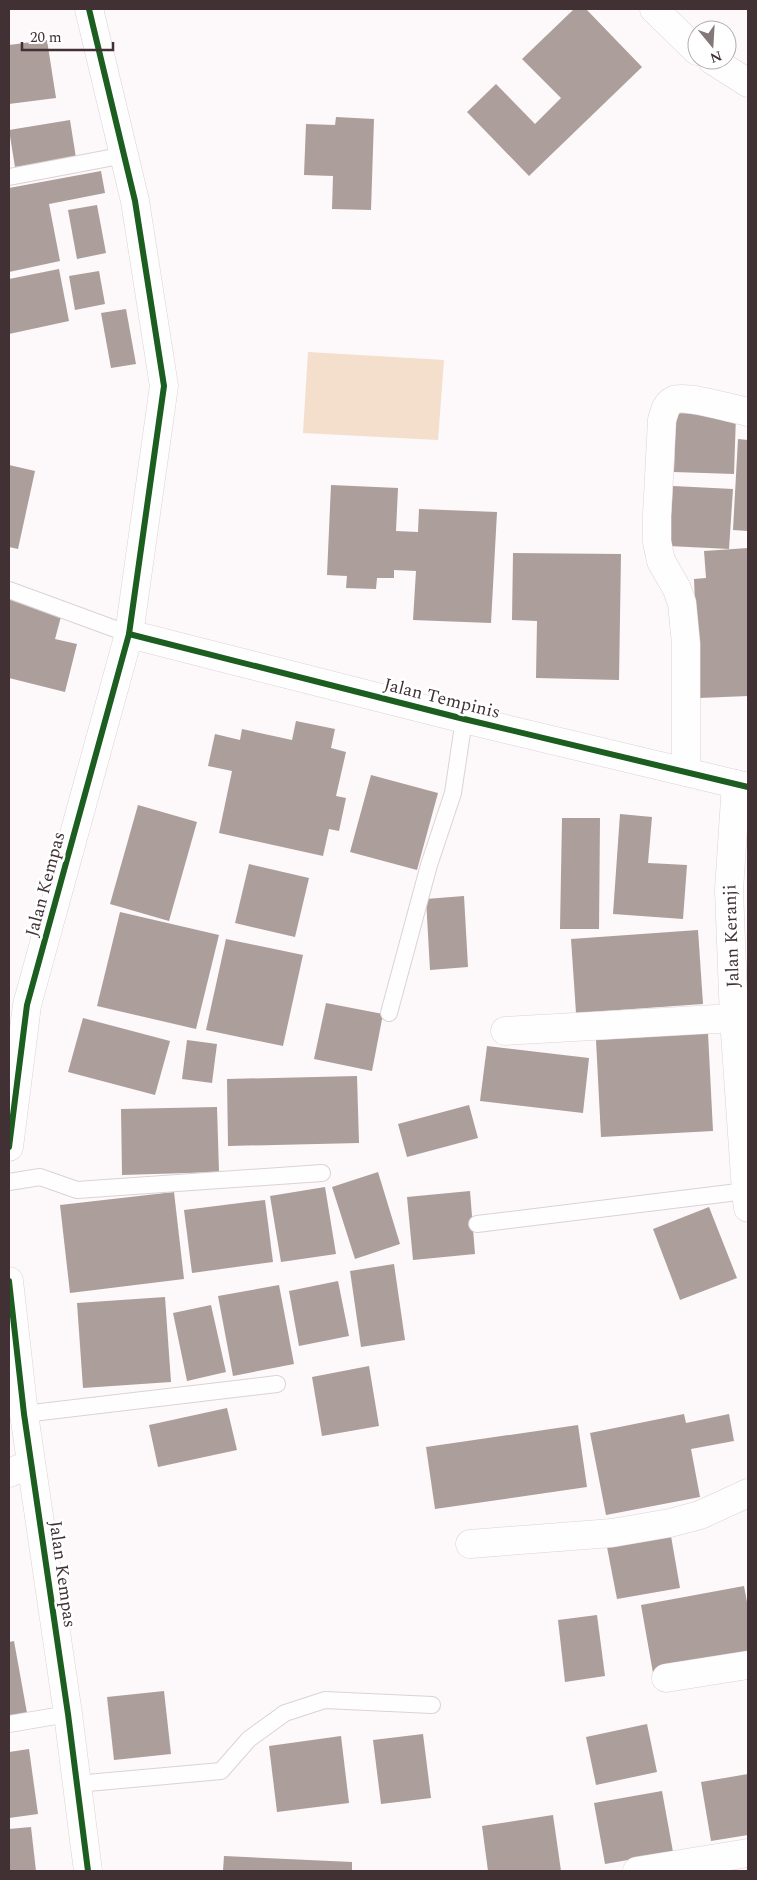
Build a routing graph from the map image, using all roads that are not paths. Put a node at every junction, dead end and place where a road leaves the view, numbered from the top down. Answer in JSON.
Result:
{"nodes":[{"id":1,"x":89,"y":9,"type":"edge"},
{"id":2,"x":654,"y":9,"type":"edge"},
{"id":3,"x":687,"y":41,"type":"edge"},
{"id":4,"x":728,"y":70,"type":"edge"},
{"id":5,"x":748,"y":82,"type":"edge"},
{"id":6,"x":125,"y":155,"type":"junction"},
{"id":7,"x":9,"y":177,"type":"edge"},
{"id":8,"x":748,"y":412,"type":"edge"},
{"id":9,"x":9,"y":590,"type":"edge"},
{"id":10,"x":129,"y":634,"type":"junction"},
{"id":11,"x":464,"y":719,"type":"junction"},
{"id":12,"x":686,"y":772,"type":"junction"},
{"id":13,"x":742,"y":785,"type":"edge"},
{"id":14,"x":389,"y":1013,"type":"dead end"},
{"id":15,"x":734,"y":1018,"type":"junction"},
{"id":16,"x":505,"y":1031,"type":"dead end"},
{"id":17,"x":9,"y":1147,"type":"edge"},
{"id":18,"x":322,"y":1172,"type":"dead end"},
{"id":19,"x":9,"y":1182,"type":"edge"},
{"id":20,"x":747,"y":1200,"type":"edge"},
{"id":21,"x":477,"y":1224,"type":"dead end"},
{"id":22,"x":9,"y":1281,"type":"edge"},
{"id":23,"x":14,"y":1376,"type":"edge"},
{"id":24,"x":277,"y":1384,"type":"dead end"},
{"id":25,"x":24,"y":1414,"type":"junction"},
{"id":26,"x":20,"y":1468,"type":"edge"},
{"id":27,"x":748,"y":1492,"type":"edge"},
{"id":28,"x":470,"y":1544,"type":"dead end"},
{"id":29,"x":748,"y":1665,"type":"edge"},
{"id":30,"x":666,"y":1678,"type":"dead end"},
{"id":31,"x":432,"y":1705,"type":"dead end"},
{"id":32,"x":68,"y":1714,"type":"junction"},
{"id":33,"x":9,"y":1724,"type":"edge"},
{"id":34,"x":76,"y":1784,"type":"junction"},
{"id":35,"x":748,"y":1853,"type":"edge"},
{"id":36,"x":88,"y":1871,"type":"edge"},
{"id":37,"x":637,"y":1871,"type":"edge"}],
"edges":[{"from":1,"to":6,"type":"street","name":"Jalan Kempas"},
{"from":2,"to":3,"type":"street"},
{"from":4,"to":5,"type":"street"},
{"from":6,"to":7,"type":"lane"},
{"from":6,"to":10,"type":"street","name":"Jalan Kempas"},
{"from":8,"to":12,"type":"street"},
{"from":9,"to":10,"type":"lane"},
{"from":10,"to":11,"type":"street","name":"Jalan Tempinis"},
{"from":10,"to":17,"type":"street","name":"Jalan Kempas"},
{"from":11,"to":12,"type":"street","name":"Jalan Tempinis"},
{"from":11,"to":14,"type":"lane"},
{"from":12,"to":13,"type":"street","name":"Jalan Tempinis"},
{"from":13,"to":15,"type":"street","name":"Jalan Keranji"},
{"from":15,"to":16,"type":"street"},
{"from":15,"to":20,"type":"street","name":"Jalan Keranji"},
{"from":18,"to":19,"type":"lane"},
{"from":20,"to":21,"type":"lane"},
{"from":22,"to":23,"type":"street","name":"Jalan Kempas"},
{"from":23,"to":25,"type":"street","name":"Jalan Kempas"},
{"from":24,"to":25,"type":"lane"},
{"from":25,"to":26,"type":"street","name":"Jalan Kempas"},
{"from":26,"to":32,"type":"street","name":"Jalan Kempas"},
{"from":27,"to":28,"type":"street"},
{"from":29,"to":30,"type":"street"},
{"from":31,"to":34,"type":"lane"},
{"from":32,"to":33,"type":"lane"},
{"from":32,"to":34,"type":"street","name":"Jalan Kempas"},
{"from":34,"to":36,"type":"street","name":"Jalan Kempas"},
{"from":35,"to":37,"type":"street"}]}
